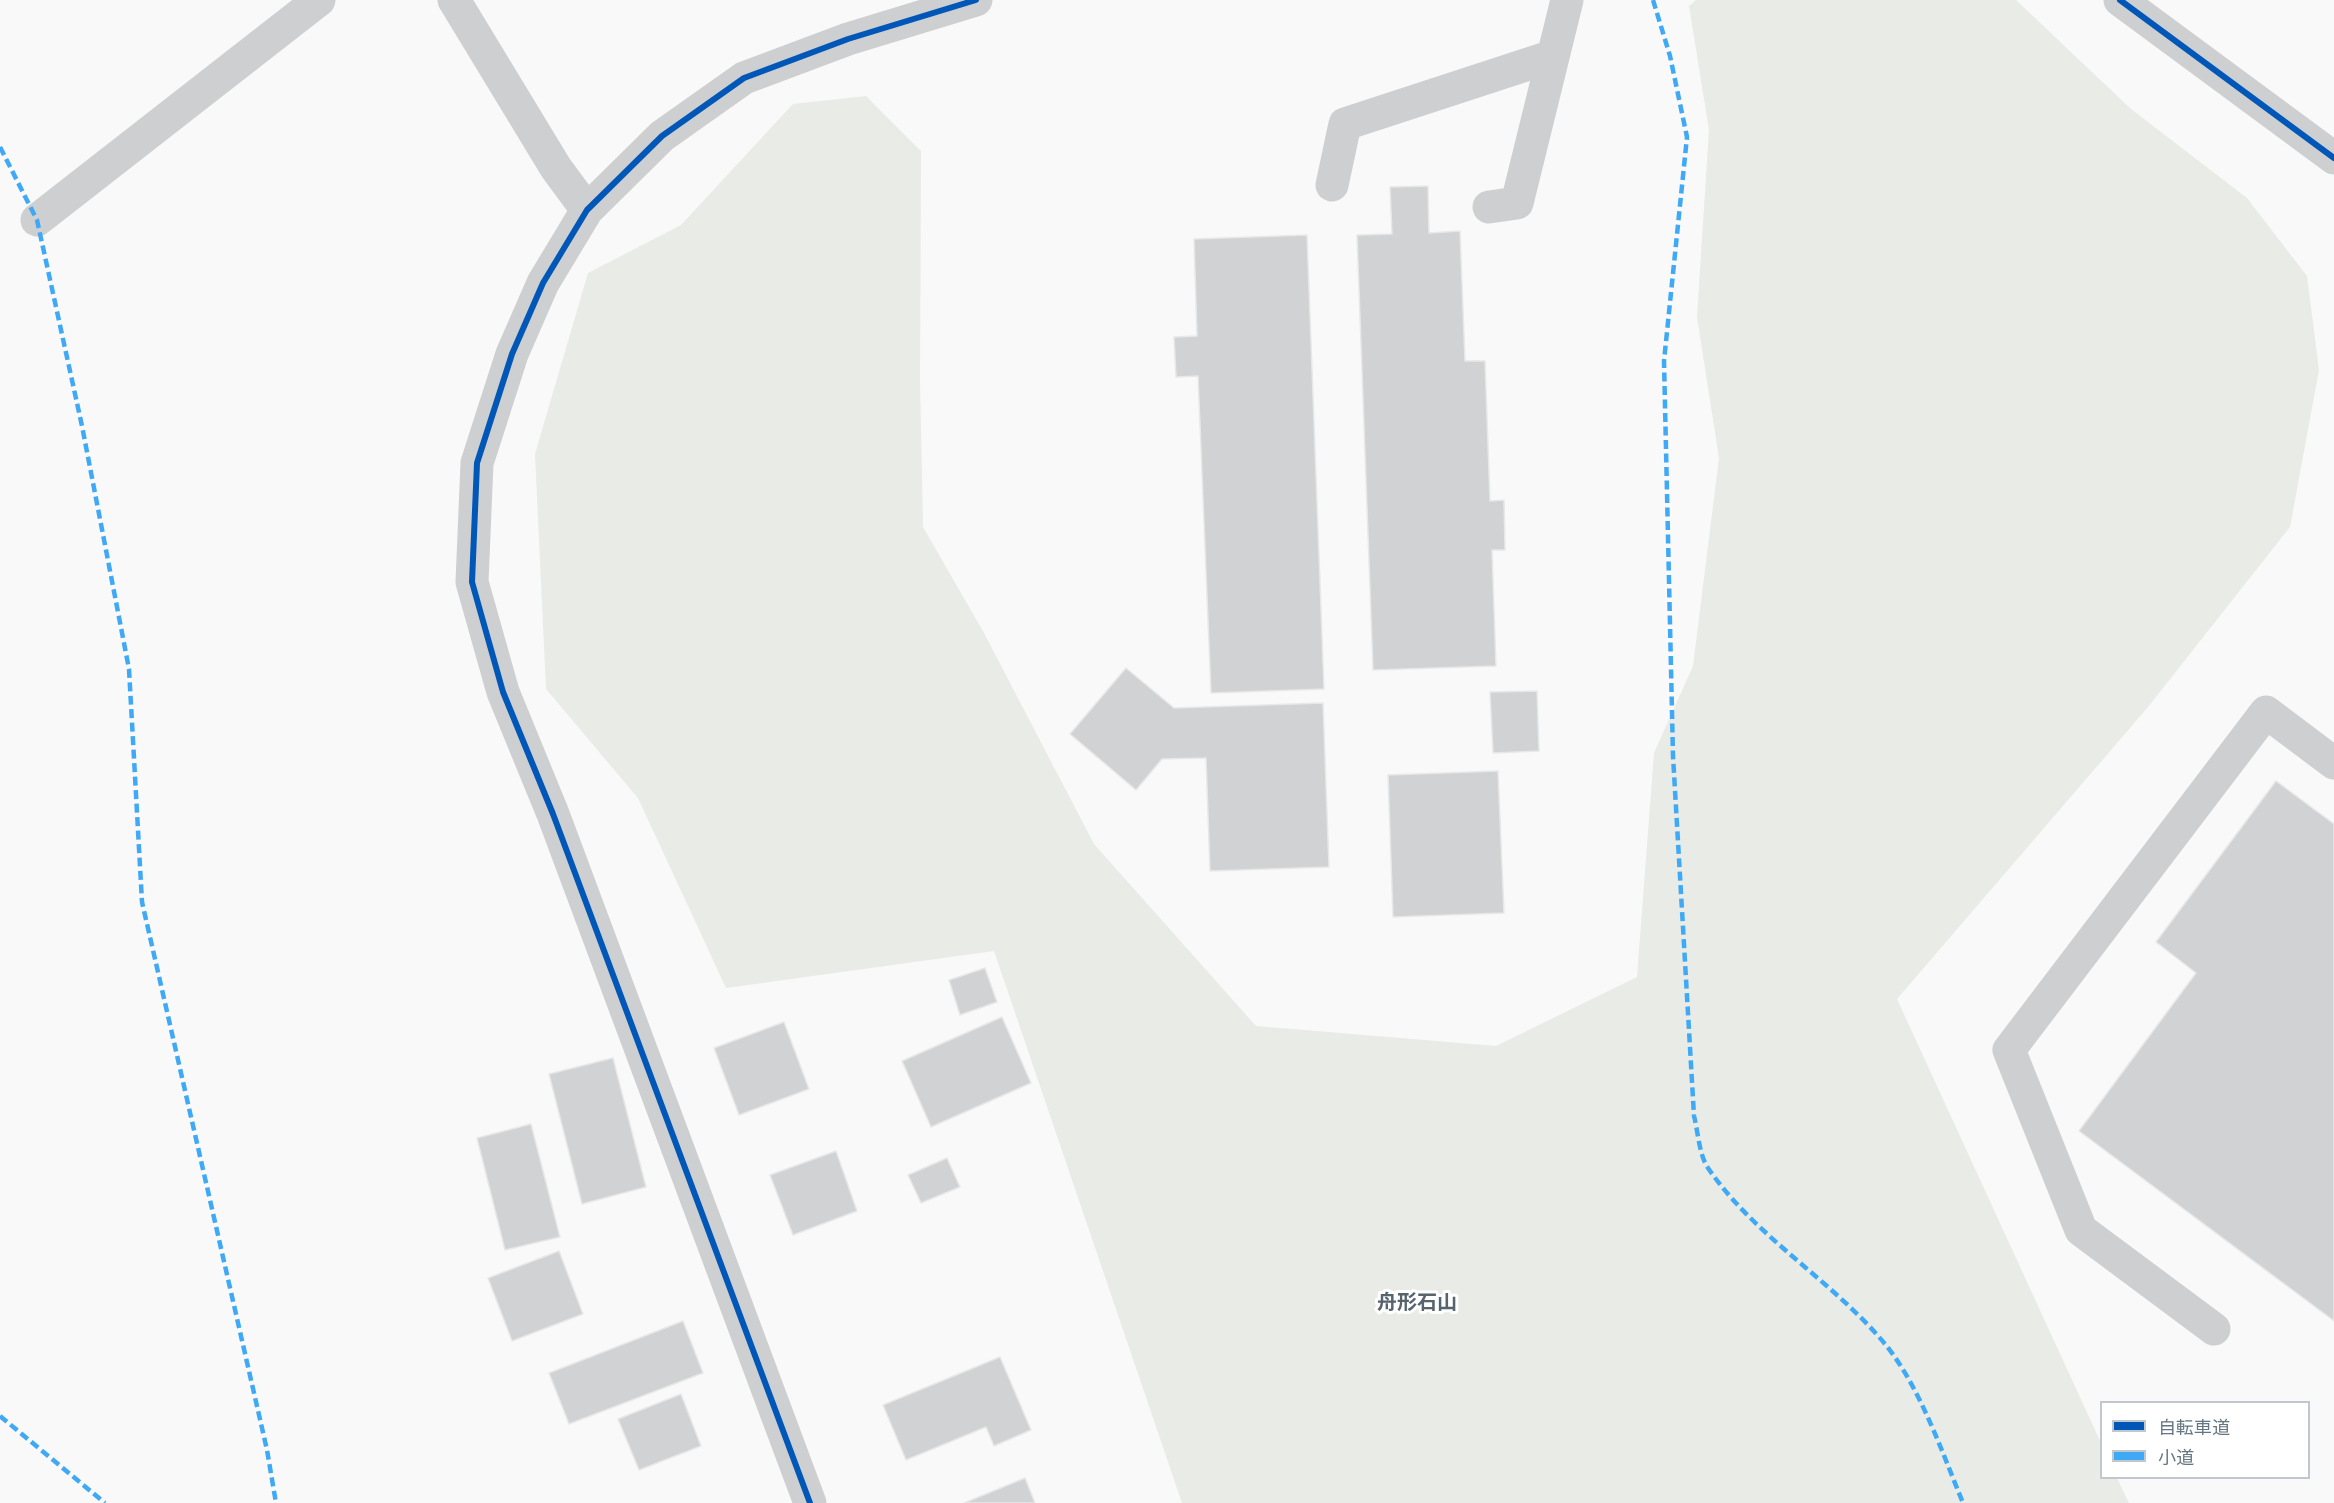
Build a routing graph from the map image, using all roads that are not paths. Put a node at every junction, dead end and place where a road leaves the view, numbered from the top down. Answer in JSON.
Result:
{"nodes":[{"id":1,"x":319,"y":0,"type":"edge"},
{"id":2,"x":454,"y":0,"type":"edge"},
{"id":3,"x":976,"y":0,"type":"edge"},
{"id":4,"x":1567,"y":0,"type":"edge"},
{"id":5,"x":2120,"y":0,"type":"edge"},
{"id":6,"x":1553,"y":56,"type":"junction"},
{"id":7,"x":2334,"y":158,"type":"edge"},
{"id":8,"x":1332,"y":185,"type":"dead end"},
{"id":9,"x":1489,"y":207,"type":"dead end"},
{"id":10,"x":587,"y":210,"type":"junction"},
{"id":11,"x":37,"y":220,"type":"dead end"},
{"id":12,"x":2334,"y":763,"type":"edge"},
{"id":13,"x":2214,"y":1329,"type":"dead end"},
{"id":14,"x":810,"y":1503,"type":"edge"}],
"edges":[{"from":1,"to":11,"type":"street"},
{"from":2,"to":10,"type":"street"},
{"from":3,"to":10,"type":"street"},
{"from":4,"to":6,"type":"street"},
{"from":5,"to":7,"type":"street"},
{"from":6,"to":8,"type":"street"},
{"from":6,"to":9,"type":"street"},
{"from":10,"to":14,"type":"street"},
{"from":12,"to":13,"type":"street"}]}
